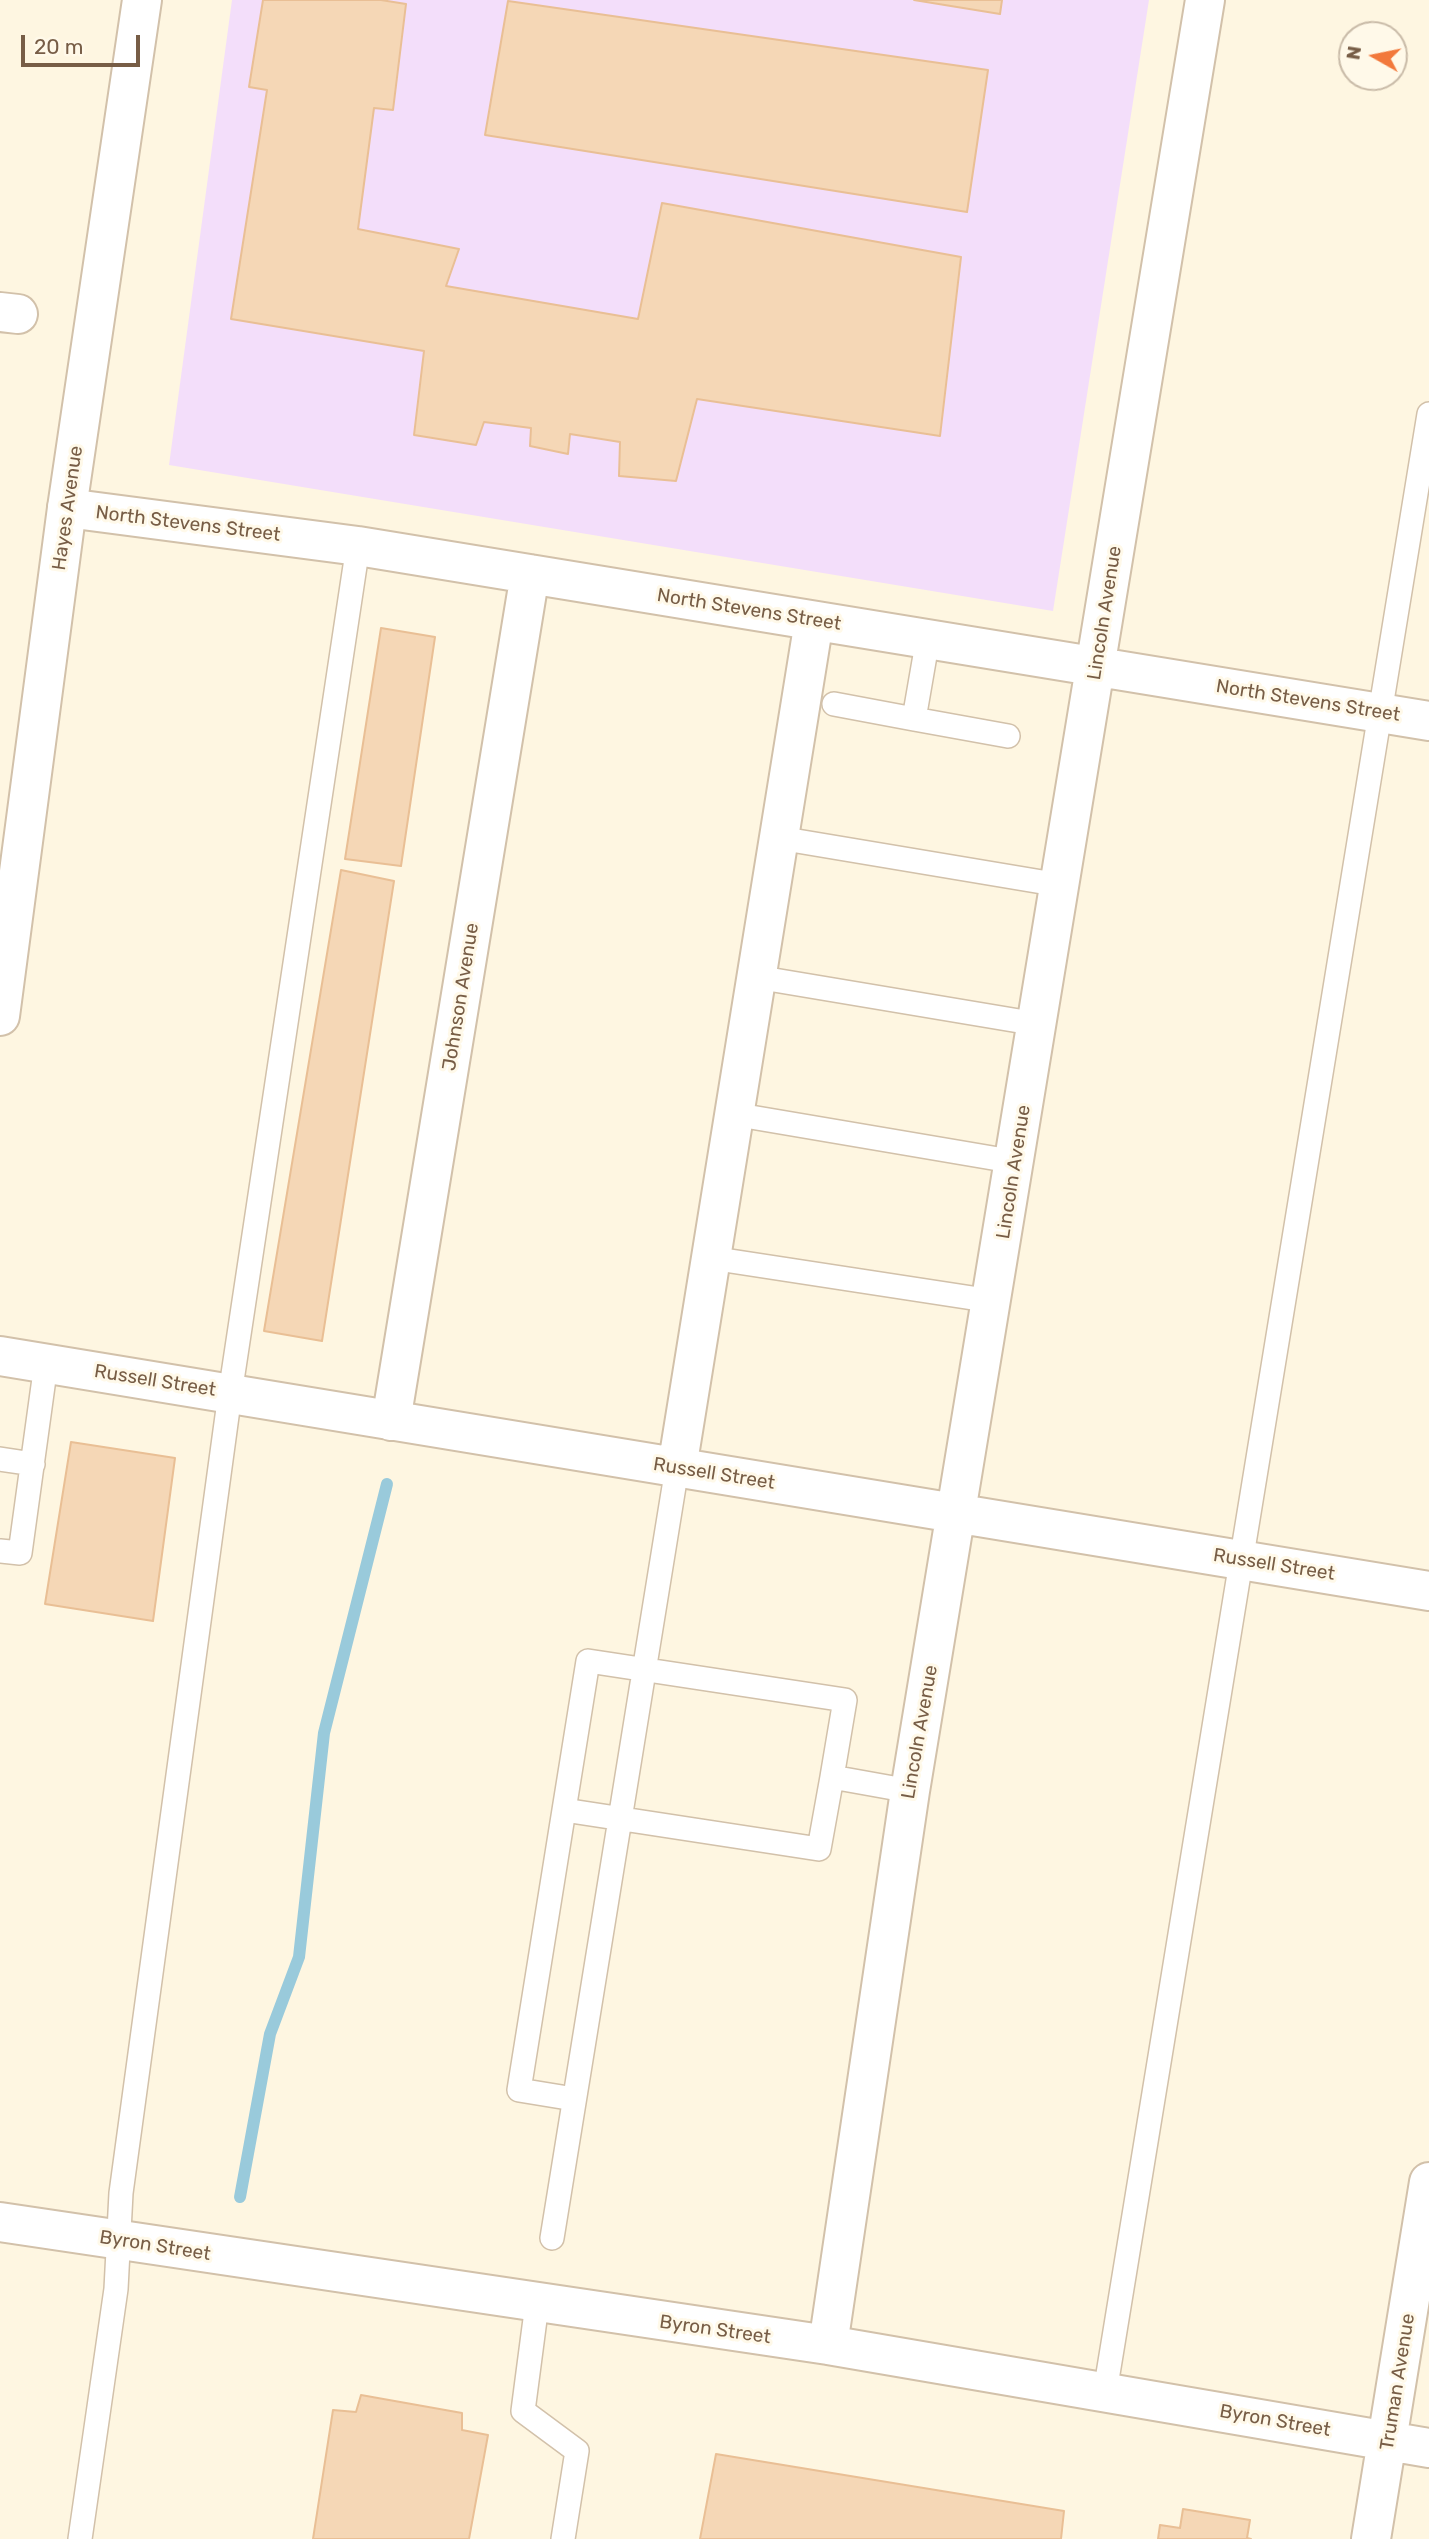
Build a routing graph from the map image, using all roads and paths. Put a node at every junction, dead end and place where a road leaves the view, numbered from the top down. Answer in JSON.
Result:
{"nodes":[{"id":1,"x":142,"y":0,"type":"edge"},
{"id":2,"x":1205,"y":0,"type":"edge"},
{"id":3,"x":1429,"y":414,"type":"edge"},
{"id":4,"x":67,"y":508,"type":"junction"},
{"id":5,"x":358,"y":546,"type":"junction"},
{"id":6,"x":530,"y":574,"type":"junction"},
{"id":7,"x":814,"y":621,"type":"junction"},
{"id":8,"x":928,"y":638,"type":"junction"},
{"id":9,"x":1096,"y":666,"type":"junction"},
{"id":10,"x":834,"y":704,"type":"dead end"},
{"id":11,"x":1380,"y":713,"type":"junction"},
{"id":12,"x":914,"y":719,"type":"junction"},
{"id":13,"x":1429,"y":721,"type":"edge"},
{"id":14,"x":1008,"y":736,"type":"dead end"},
{"id":15,"x":779,"y":838,"type":"junction"},
{"id":16,"x":1060,"y":885,"type":"junction"},
{"id":17,"x":756,"y":977,"type":"junction"},
{"id":18,"x":0,"y":1016,"type":"edge"},
{"id":19,"x":1037,"y":1024,"type":"junction"},
{"id":20,"x":733,"y":1114,"type":"junction"},
{"id":21,"x":1016,"y":1162,"type":"junction"},
{"id":22,"x":711,"y":1258,"type":"junction"},
{"id":23,"x":992,"y":1301,"type":"junction"},
{"id":24,"x":0,"y":1356,"type":"edge"},
{"id":25,"x":46,"y":1364,"type":"junction"},
{"id":26,"x":230,"y":1394,"type":"junction"},
{"id":27,"x":391,"y":1421,"type":"junction"},
{"id":28,"x":0,"y":1459,"type":"edge"},
{"id":29,"x":33,"y":1464,"type":"junction"},
{"id":30,"x":677,"y":1468,"type":"junction"},
{"id":31,"x":957,"y":1514,"type":"junction"},
{"id":32,"x":0,"y":1551,"type":"edge"},
{"id":33,"x":1240,"y":1560,"type":"junction"},
{"id":34,"x":1429,"y":1591,"type":"edge"},
{"id":35,"x":646,"y":1669,"type":"junction"},
{"id":36,"x":832,"y":1777,"type":"junction"},
{"id":37,"x":910,"y":1791,"type":"junction"},
{"id":38,"x":564,"y":1810,"type":"junction"},
{"id":39,"x":622,"y":1819,"type":"junction"},
{"id":40,"x":573,"y":2099,"type":"junction"},
{"id":41,"x":1429,"y":2182,"type":"edge"},
{"id":42,"x":0,"y":2222,"type":"edge"},
{"id":43,"x":552,"y":2238,"type":"dead end"},
{"id":44,"x":118,"y":2241,"type":"junction"},
{"id":45,"x":537,"y":2304,"type":"junction"},
{"id":46,"x":828,"y":2345,"type":"junction"},
{"id":47,"x":1105,"y":2392,"type":"junction"},
{"id":48,"x":1388,"y":2441,"type":"junction"},
{"id":49,"x":1429,"y":2448,"type":"edge"},
{"id":50,"x":80,"y":2539,"type":"edge"},
{"id":51,"x":563,"y":2539,"type":"edge"},
{"id":52,"x":1371,"y":2539,"type":"edge"}],
"edges":[{"from":1,"to":4,"type":"street","name":"Hayes Avenue"},
{"from":2,"to":9,"type":"street","name":"Lincoln Avenue"},
{"from":3,"to":11,"type":"lane"},
{"from":4,"to":5,"type":"street","name":"North Stevens Street"},
{"from":4,"to":18,"type":"street","name":"Hayes Avenue"},
{"from":5,"to":6,"type":"street","name":"North Stevens Street"},
{"from":5,"to":26,"type":"lane"},
{"from":6,"to":7,"type":"street","name":"North Stevens Street"},
{"from":6,"to":27,"type":"street","name":"Johnson Avenue"},
{"from":7,"to":8,"type":"street","name":"North Stevens Street"},
{"from":7,"to":15,"type":"street"},
{"from":8,"to":9,"type":"street","name":"North Stevens Street"},
{"from":8,"to":12,"type":"lane"},
{"from":9,"to":11,"type":"street","name":"North Stevens Street"},
{"from":9,"to":16,"type":"street","name":"Lincoln Avenue"},
{"from":10,"to":12,"type":"lane"},
{"from":11,"to":13,"type":"street","name":"North Stevens Street"},
{"from":11,"to":33,"type":"lane"},
{"from":12,"to":14,"type":"lane"},
{"from":15,"to":16,"type":"lane"},
{"from":15,"to":17,"type":"street"},
{"from":16,"to":19,"type":"street","name":"Lincoln Avenue"},
{"from":17,"to":19,"type":"lane"},
{"from":17,"to":20,"type":"street"},
{"from":19,"to":21,"type":"street","name":"Lincoln Avenue"},
{"from":20,"to":21,"type":"lane"},
{"from":20,"to":22,"type":"street"},
{"from":21,"to":23,"type":"street","name":"Lincoln Avenue"},
{"from":22,"to":23,"type":"lane"},
{"from":22,"to":30,"type":"street"},
{"from":23,"to":31,"type":"street","name":"Lincoln Avenue"},
{"from":24,"to":25,"type":"street","name":"Russell Street"},
{"from":25,"to":26,"type":"street","name":"Russell Street"},
{"from":25,"to":29,"type":"lane"},
{"from":26,"to":27,"type":"street","name":"Russell Street"},
{"from":26,"to":44,"type":"lane"},
{"from":27,"to":30,"type":"street","name":"Russell Street"},
{"from":28,"to":29,"type":"lane"},
{"from":29,"to":32,"type":"lane"},
{"from":30,"to":31,"type":"street","name":"Russell Street"},
{"from":30,"to":35,"type":"lane"},
{"from":31,"to":33,"type":"street","name":"Russell Street"},
{"from":31,"to":37,"type":"street","name":"Lincoln Avenue"},
{"from":33,"to":34,"type":"street","name":"Russell Street"},
{"from":33,"to":47,"type":"lane"},
{"from":35,"to":36,"type":"lane"},
{"from":35,"to":38,"type":"lane"},
{"from":35,"to":39,"type":"lane"},
{"from":36,"to":37,"type":"lane"},
{"from":36,"to":39,"type":"lane"},
{"from":37,"to":46,"type":"street","name":"Lincoln Avenue"},
{"from":38,"to":39,"type":"lane"},
{"from":38,"to":40,"type":"lane"},
{"from":39,"to":40,"type":"lane"},
{"from":40,"to":43,"type":"lane"},
{"from":41,"to":48,"type":"street","name":"Truman Avenue"},
{"from":42,"to":44,"type":"street","name":"Byron Street"},
{"from":44,"to":45,"type":"street","name":"Byron Street"},
{"from":44,"to":50,"type":"lane"},
{"from":45,"to":46,"type":"street","name":"Byron Street"},
{"from":45,"to":51,"type":"lane"},
{"from":46,"to":47,"type":"street","name":"Byron Street"},
{"from":47,"to":48,"type":"street","name":"Byron Street"},
{"from":48,"to":49,"type":"street","name":"Byron Street"},
{"from":48,"to":52,"type":"street","name":"Truman Avenue"}]}
